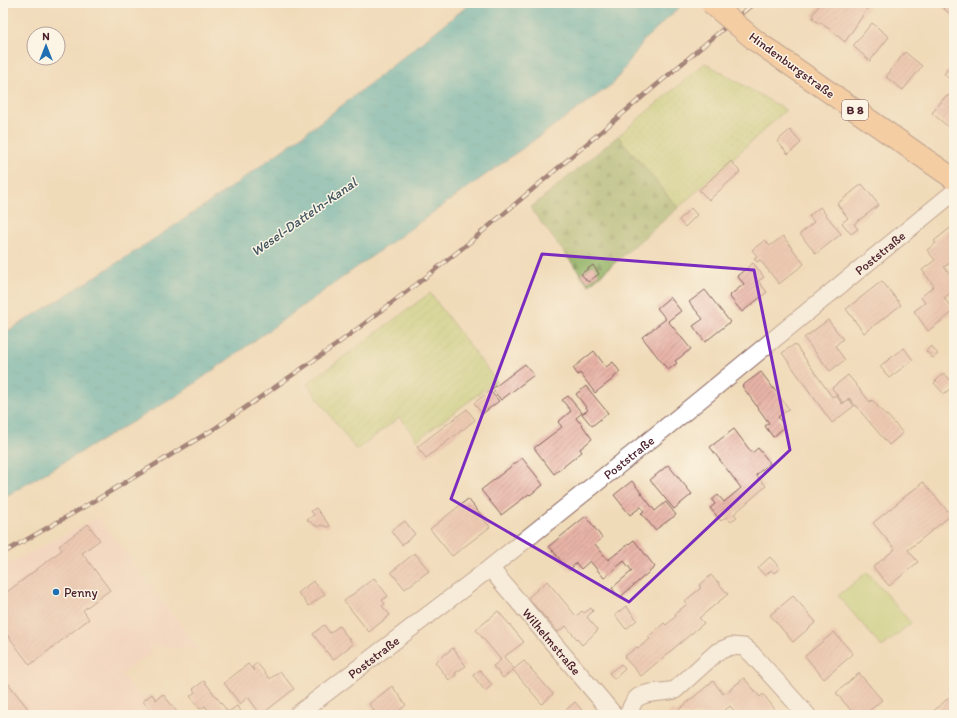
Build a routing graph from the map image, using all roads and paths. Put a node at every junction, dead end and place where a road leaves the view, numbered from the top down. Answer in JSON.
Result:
{"nodes":[{"id":1,"x":711,"y":3,"type":"edge"},
{"id":2,"x":954,"y":179,"type":"edge"},
{"id":3,"x":954,"y":192,"type":"edge"},
{"id":4,"x":490,"y":568,"type":"junction"},
{"id":5,"x":297,"y":715,"type":"edge"},
{"id":6,"x":614,"y":715,"type":"edge"},
{"id":7,"x":628,"y":715,"type":"edge"},
{"id":8,"x":807,"y":715,"type":"edge"}],
"edges":[{"from":1,"to":2,"type":"main road","name":"Hindenburgstraße","number":"B 8","bridge":true},
{"from":3,"to":4,"type":"street","name":"Poststraße"},
{"from":4,"to":5,"type":"street","name":"Poststraße"},
{"from":4,"to":6,"type":"street","name":"Wilhelmstraße"},
{"from":7,"to":8,"type":"street"}]}
